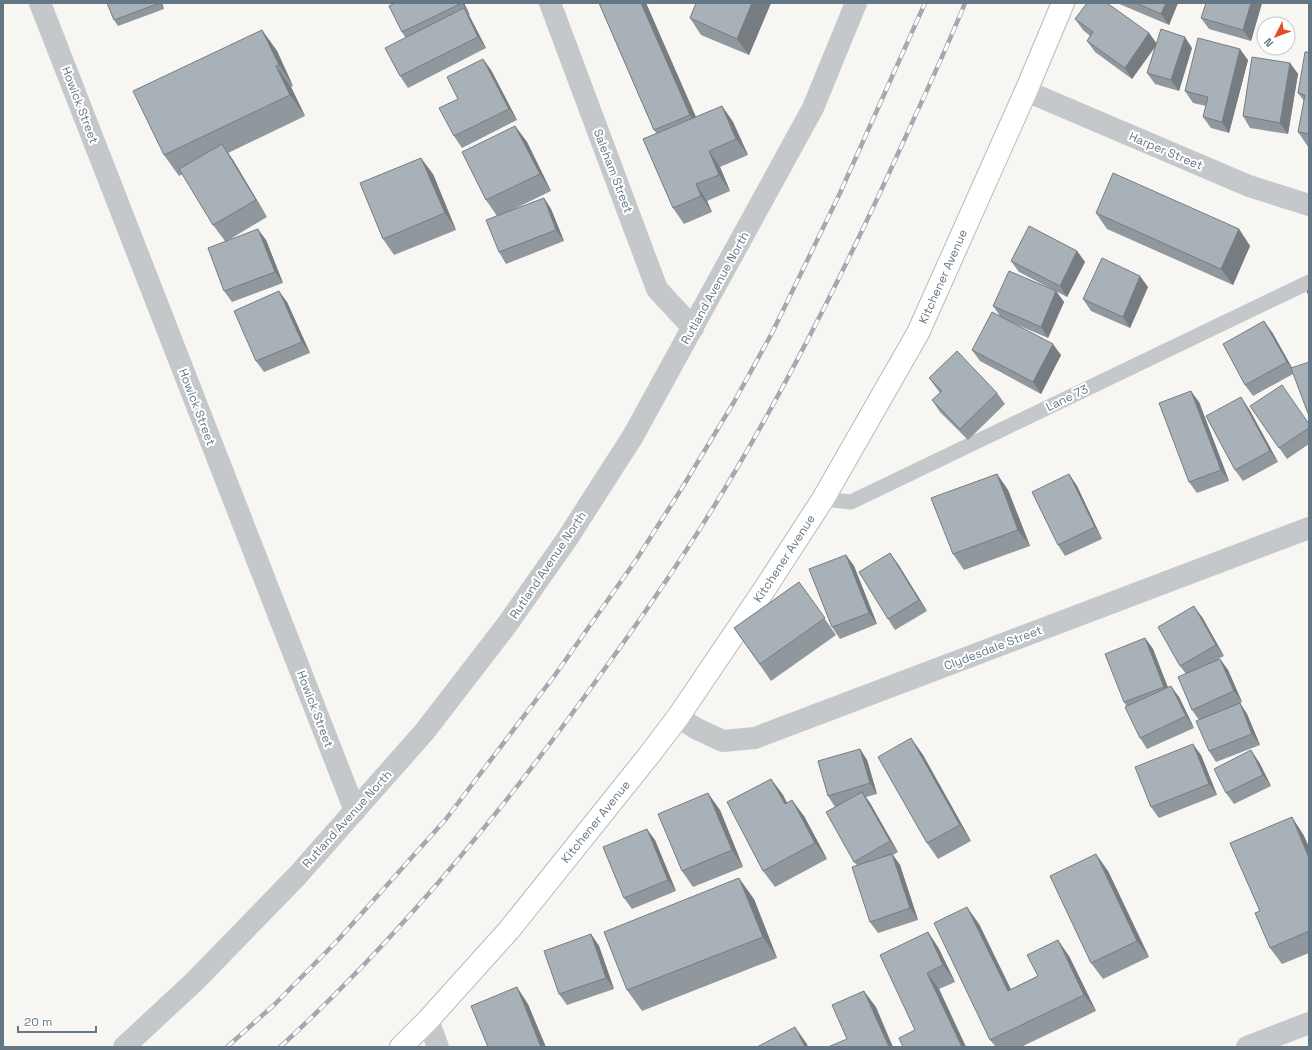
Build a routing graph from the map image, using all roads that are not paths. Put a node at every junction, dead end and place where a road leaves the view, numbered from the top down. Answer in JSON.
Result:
{"nodes":[{"id":1,"x":40,"y":3,"type":"edge"},
{"id":2,"x":550,"y":3,"type":"edge"},
{"id":3,"x":856,"y":3,"type":"edge"},
{"id":4,"x":1063,"y":3,"type":"edge"},
{"id":5,"x":1026,"y":91,"type":"junction"},
{"id":6,"x":1309,"y":204,"type":"edge"},
{"id":7,"x":1309,"y":282,"type":"edge"},
{"id":8,"x":693,"y":328,"type":"junction"},
{"id":9,"x":823,"y":499,"type":"junction"},
{"id":10,"x":1309,"y":528,"type":"edge"},
{"id":11,"x":678,"y":717,"type":"junction"},
{"id":12,"x":355,"y":811,"type":"junction"},
{"id":13,"x":428,"y":1020,"type":"junction"},
{"id":14,"x":1309,"y":1022,"type":"edge"},
{"id":15,"x":124,"y":1047,"type":"edge"},
{"id":16,"x":401,"y":1047,"type":"edge"},
{"id":17,"x":438,"y":1047,"type":"edge"},
{"id":18,"x":1247,"y":1047,"type":"edge"}],
"edges":[{"from":1,"to":12,"type":"street","name":"Howick Street"},
{"from":2,"to":8,"type":"street","name":"Saleham Street"},
{"from":3,"to":8,"type":"street","name":"Rutland Avenue North"},
{"from":4,"to":5,"type":"street","name":"Kitchener Avenue"},
{"from":5,"to":6,"type":"street","name":"Harper Street"},
{"from":5,"to":9,"type":"street","name":"Kitchener Avenue"},
{"from":7,"to":9,"type":"lane","name":"Lane 73"},
{"from":8,"to":12,"type":"street","name":"Rutland Avenue North"},
{"from":9,"to":11,"type":"street","name":"Kitchener Avenue"},
{"from":10,"to":11,"type":"street","name":"Clydesdale Street"},
{"from":11,"to":13,"type":"street","name":"Kitchener Avenue"},
{"from":12,"to":15,"type":"street","name":"Rutland Avenue North"},
{"from":13,"to":16,"type":"street","name":"Kitchener Avenue"},
{"from":13,"to":17,"type":"street"},
{"from":14,"to":18,"type":"street"}]}
